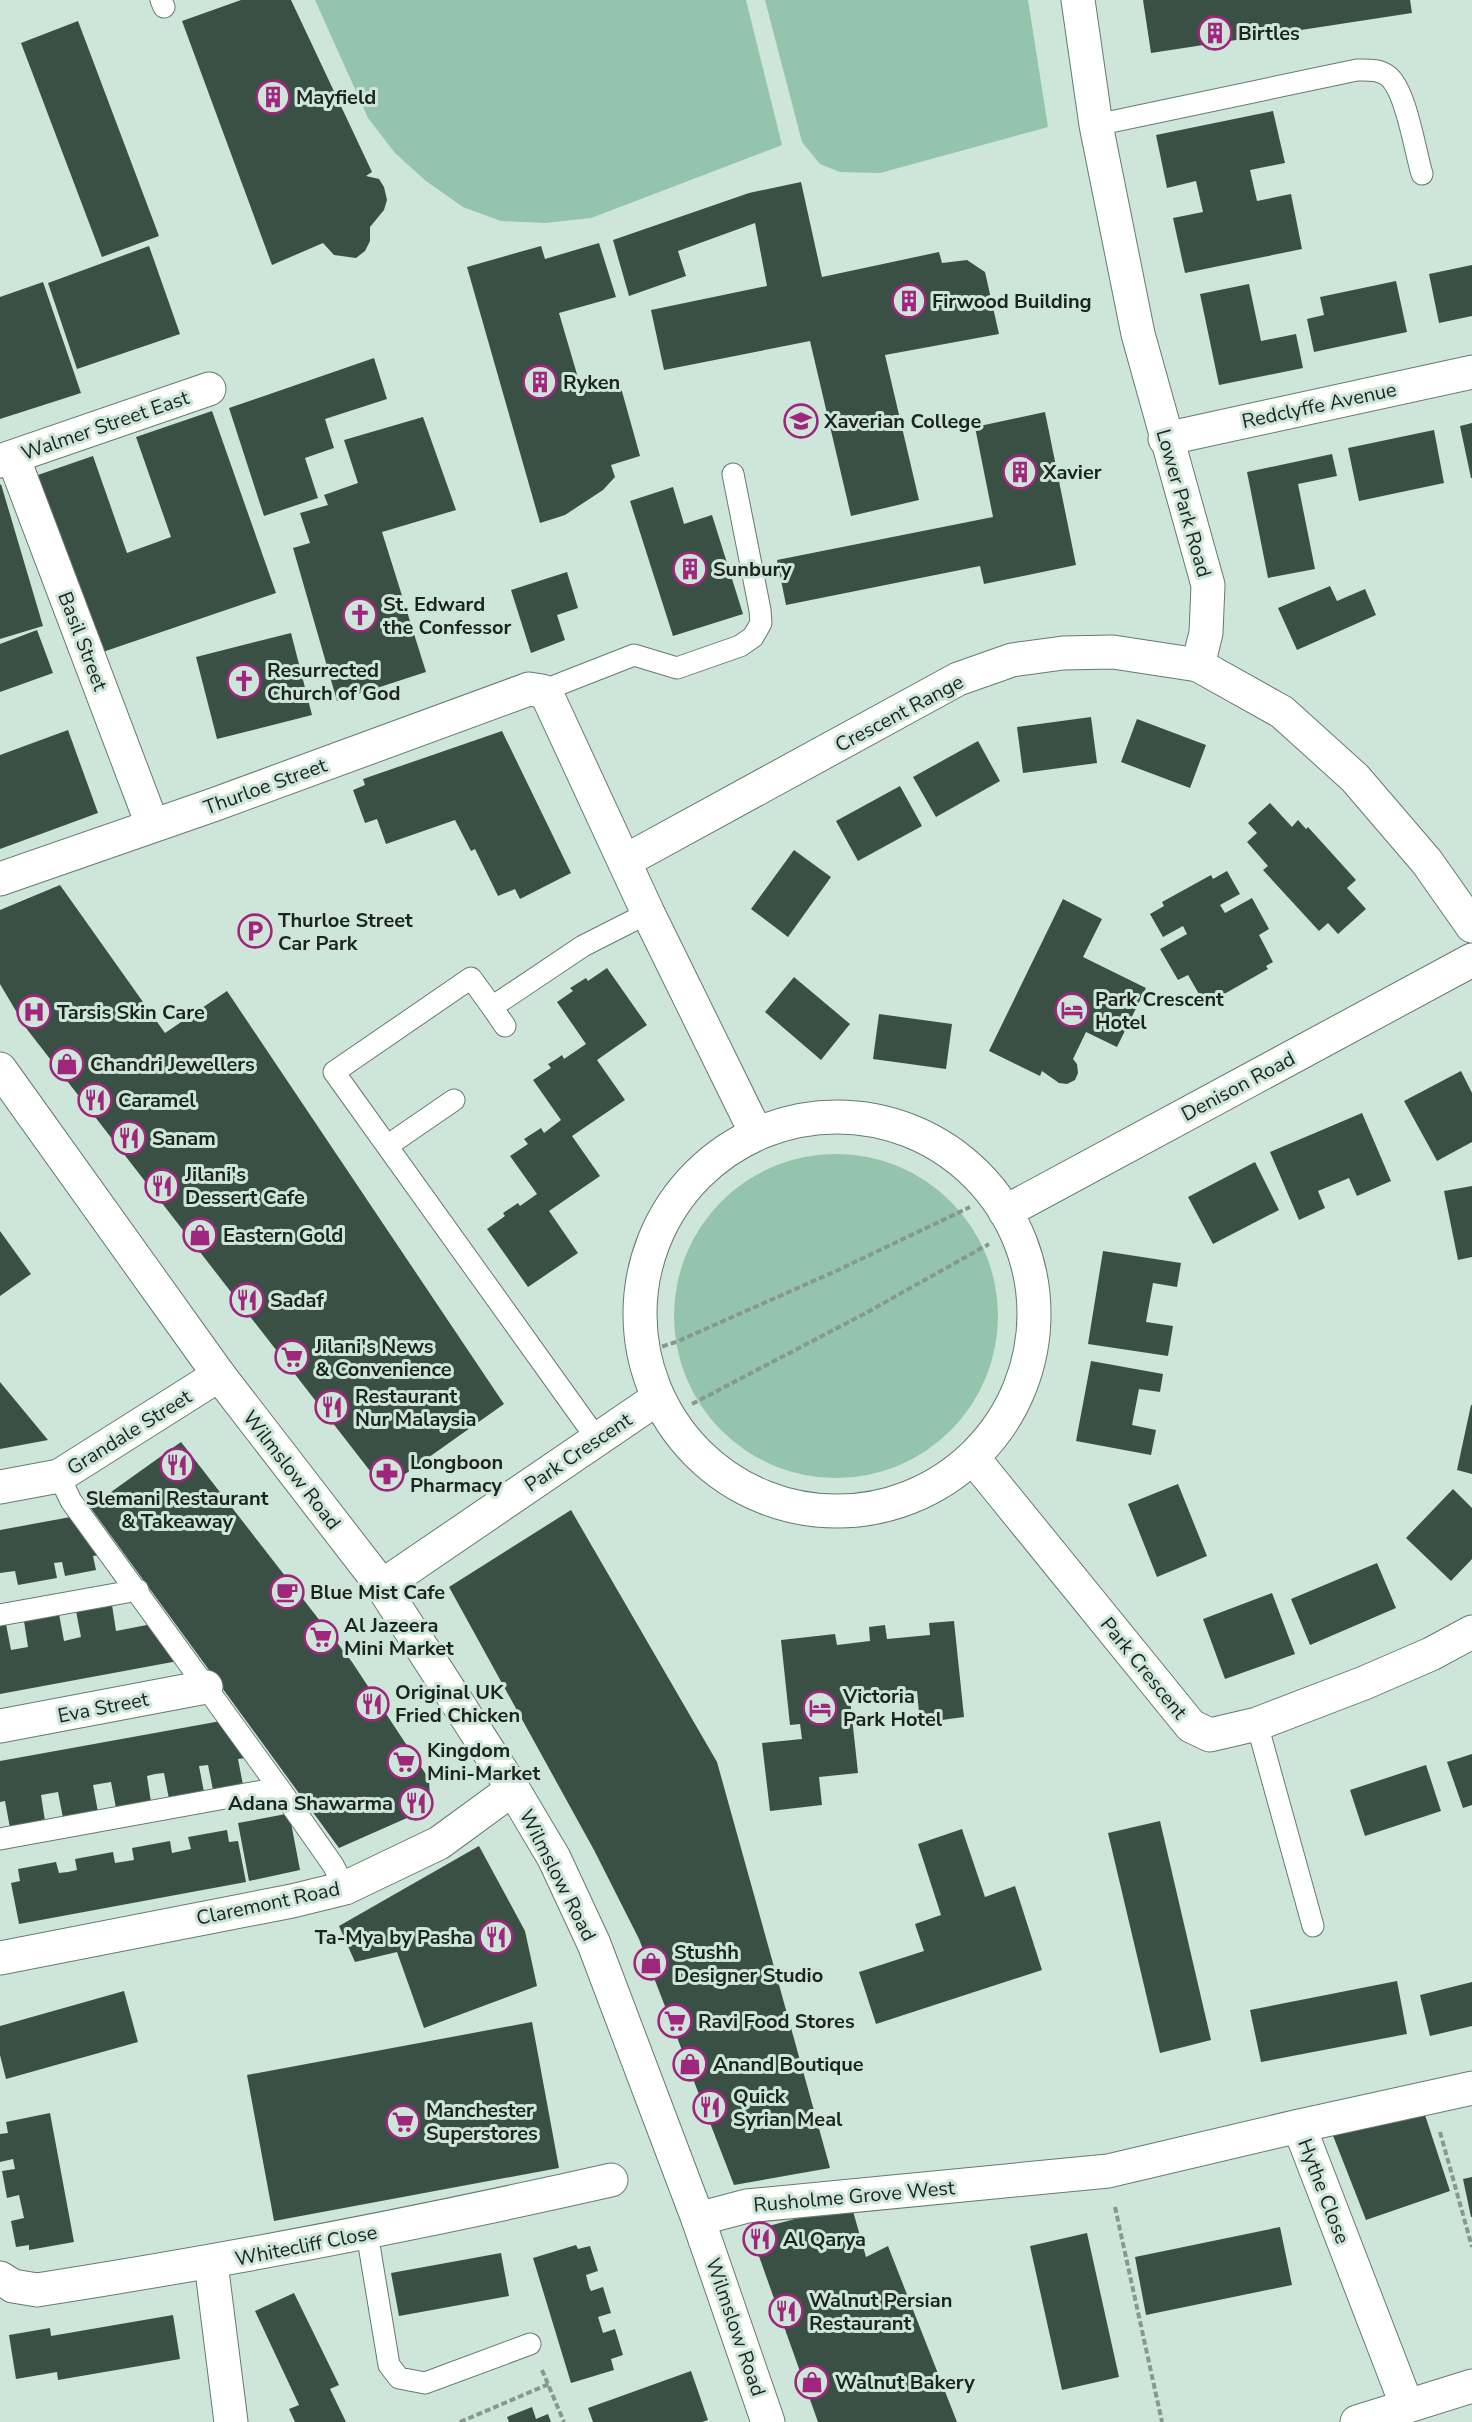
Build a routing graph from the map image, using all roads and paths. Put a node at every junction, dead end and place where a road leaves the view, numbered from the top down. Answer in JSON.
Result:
{"nodes":[{"id":1,"x":1078,"y":0,"type":"edge"},
{"id":2,"x":1096,"y":125,"type":"junction"},
{"id":3,"x":1422,"y":174,"type":"dead end"},
{"id":4,"x":1472,"y":372,"type":"edge"},
{"id":5,"x":209,"y":389,"type":"dead end"},
{"id":6,"x":1165,"y":439,"type":"junction"},
{"id":7,"x":7,"y":459,"type":"edge"},
{"id":8,"x":734,"y":474,"type":"dead end"},
{"id":9,"x":1198,"y":665,"type":"junction"},
{"id":10,"x":535,"y":690,"type":"junction"},
{"id":11,"x":152,"y":824,"type":"junction"},
{"id":12,"x":625,"y":861,"type":"junction"},
{"id":13,"x":0,"y":879,"type":"edge"},
{"id":14,"x":648,"y":913,"type":"junction"},
{"id":15,"x":1472,"y":926,"type":"edge"},
{"id":16,"x":1472,"y":960,"type":"edge"},
{"id":17,"x":492,"y":1007,"type":"junction"},
{"id":18,"x":505,"y":1026,"type":"dead end"},
{"id":19,"x":0,"y":1068,"type":"edge"},
{"id":20,"x":454,"y":1100,"type":"dead end"},
{"id":21,"x":755,"y":1131,"type":"junction"},
{"id":22,"x":387,"y":1146,"type":"junction"},
{"id":23,"x":1004,"y":1212,"type":"junction"},
{"id":24,"x":645,"y":1352,"type":"junction"},
{"id":25,"x":219,"y":1375,"type":"junction"},
{"id":26,"x":662,"y":1410,"type":"junction"},
{"id":27,"x":597,"y":1439,"type":"junction"},
{"id":28,"x":974,"y":1459,"type":"junction"},
{"id":29,"x":59,"y":1476,"type":"junction"},
{"id":30,"x":0,"y":1487,"type":"edge"},
{"id":31,"x":382,"y":1586,"type":"junction"},
{"id":32,"x":138,"y":1590,"type":"junction"},
{"id":33,"x":0,"y":1615,"type":"edge"},
{"id":34,"x":1472,"y":1632,"type":"edge"},
{"id":35,"x":206,"y":1687,"type":"junction"},
{"id":36,"x":1257,"y":1724,"type":"junction"},
{"id":37,"x":0,"y":1726,"type":"edge"},
{"id":38,"x":279,"y":1788,"type":"junction"},
{"id":39,"x":513,"y":1789,"type":"junction"},
{"id":40,"x":0,"y":1839,"type":"edge"},
{"id":41,"x":345,"y":1888,"type":"junction"},
{"id":42,"x":1313,"y":1926,"type":"dead end"},
{"id":43,"x":0,"y":1958,"type":"edge"},
{"id":44,"x":1472,"y":2088,"type":"edge"},
{"id":45,"x":1429,"y":2097,"type":"junction"},
{"id":46,"x":1299,"y":2126,"type":"junction"},
{"id":47,"x":1108,"y":2171,"type":"junction"},
{"id":48,"x":611,"y":2180,"type":"dead end"},
{"id":49,"x":1013,"y":2182,"type":"joint"},
{"id":50,"x":698,"y":2219,"type":"junction"},
{"id":51,"x":367,"y":2233,"type":"junction"},
{"id":52,"x":1472,"y":2247,"type":"edge"},
{"id":53,"x":211,"y":2263,"type":"junction"},
{"id":54,"x":0,"y":2278,"type":"edge"},
{"id":55,"x":530,"y":2344,"type":"dead end"},
{"id":56,"x":549,"y":2384,"type":"dead end"},
{"id":57,"x":1472,"y":2386,"type":"edge"},
{"id":58,"x":1407,"y":2406,"type":"junction"},
{"id":59,"x":231,"y":2422,"type":"edge"},
{"id":60,"x":460,"y":2422,"type":"edge"},
{"id":61,"x":768,"y":2422,"type":"edge"},
{"id":62,"x":1162,"y":2422,"type":"edge"},
{"id":63,"x":1357,"y":2422,"type":"edge"}],
"edges":[{"from":1,"to":2,"type":"main road","name":"Lower Park Road"},
{"from":2,"to":3,"type":"lane"},
{"from":2,"to":6,"type":"main road","name":"Lower Park Road"},
{"from":4,"to":6,"type":"main road","name":"Redclyffe Avenue"},
{"from":5,"to":7,"type":"main road","name":"Walmer Street East"},
{"from":6,"to":9,"type":"main road","name":"Lower Park Road"},
{"from":7,"to":11,"type":"main road","name":"Basil Street"},
{"from":8,"to":10,"type":"lane"},
{"from":9,"to":12,"type":"main road","name":"Crescent Range"},
{"from":9,"to":15,"type":"main road"},
{"from":10,"to":11,"type":"main road","name":"Thurloe Street"},
{"from":10,"to":12,"type":"main road"},
{"from":11,"to":13,"type":"main road","name":"Thurloe Street"},
{"from":12,"to":14,"type":"main road"},
{"from":14,"to":17,"type":"lane"},
{"from":14,"to":21,"type":"main road"},
{"from":16,"to":23,"type":"main road","name":"Denison Road"},
{"from":17,"to":18,"type":"lane"},
{"from":17,"to":22,"type":"lane"},
{"from":19,"to":25,"type":"main road","name":"Wilmslow Road"},
{"from":20,"to":22,"type":"lane"},
{"from":21,"to":23,"type":"main road"},
{"from":21,"to":24,"type":"main road"},
{"from":22,"to":27,"type":"lane"},
{"from":23,"to":24,"type":"path"},
{"from":23,"to":26,"type":"path"},
{"from":23,"to":28,"type":"main road"},
{"from":24,"to":26,"type":"main road"},
{"from":25,"to":29,"type":"main road","name":"Grandale Street"},
{"from":25,"to":31,"type":"main road","name":"Wilmslow Road"},
{"from":26,"to":27,"type":"main road","name":"Park Crescent"},
{"from":26,"to":28,"type":"main road"},
{"from":27,"to":31,"type":"main road","name":"Park Crescent"},
{"from":28,"to":36,"type":"main road","name":"Park Crescent"},
{"from":29,"to":30,"type":"main road","name":"Grandale Street"},
{"from":29,"to":32,"type":"lane"},
{"from":31,"to":39,"type":"main road","name":"Wilmslow Road"},
{"from":32,"to":33,"type":"lane"},
{"from":32,"to":35,"type":"lane"},
{"from":34,"to":36,"type":"main road","name":"Park Crescent"},
{"from":35,"to":37,"type":"main road","name":"Eva Street"},
{"from":35,"to":38,"type":"lane"},
{"from":36,"to":42,"type":"lane"},
{"from":38,"to":40,"type":"lane"},
{"from":38,"to":41,"type":"lane"},
{"from":39,"to":41,"type":"main road","name":"Claremont Road"},
{"from":39,"to":50,"type":"main road","name":"Wilmslow Road"},
{"from":41,"to":43,"type":"main road","name":"Claremont Road"},
{"from":44,"to":45,"type":"main road"},
{"from":45,"to":46,"type":"main road"},
{"from":45,"to":52,"type":"path"},
{"from":46,"to":47,"type":"main road","name":"Hythe Close"},
{"from":46,"to":58,"type":"main road","name":"Hythe Close"},
{"from":47,"to":49,"type":"main road","name":"Hythe Close"},
{"from":47,"to":62,"type":"path"},
{"from":48,"to":51,"type":"main road","name":"Whitecliff Close"},
{"from":49,"to":50,"type":"main road","name":"Rusholme Grove West"},
{"from":50,"to":61,"type":"main road","name":"Wilmslow Road"},
{"from":51,"to":53,"type":"main road","name":"Whitecliff Close"},
{"from":51,"to":55,"type":"lane"},
{"from":53,"to":54,"type":"main road","name":"Whitecliff Close"},
{"from":53,"to":59,"type":"main road"},
{"from":56,"to":60,"type":"path"},
{"from":57,"to":58,"type":"main road"},
{"from":58,"to":63,"type":"main road"}]}
